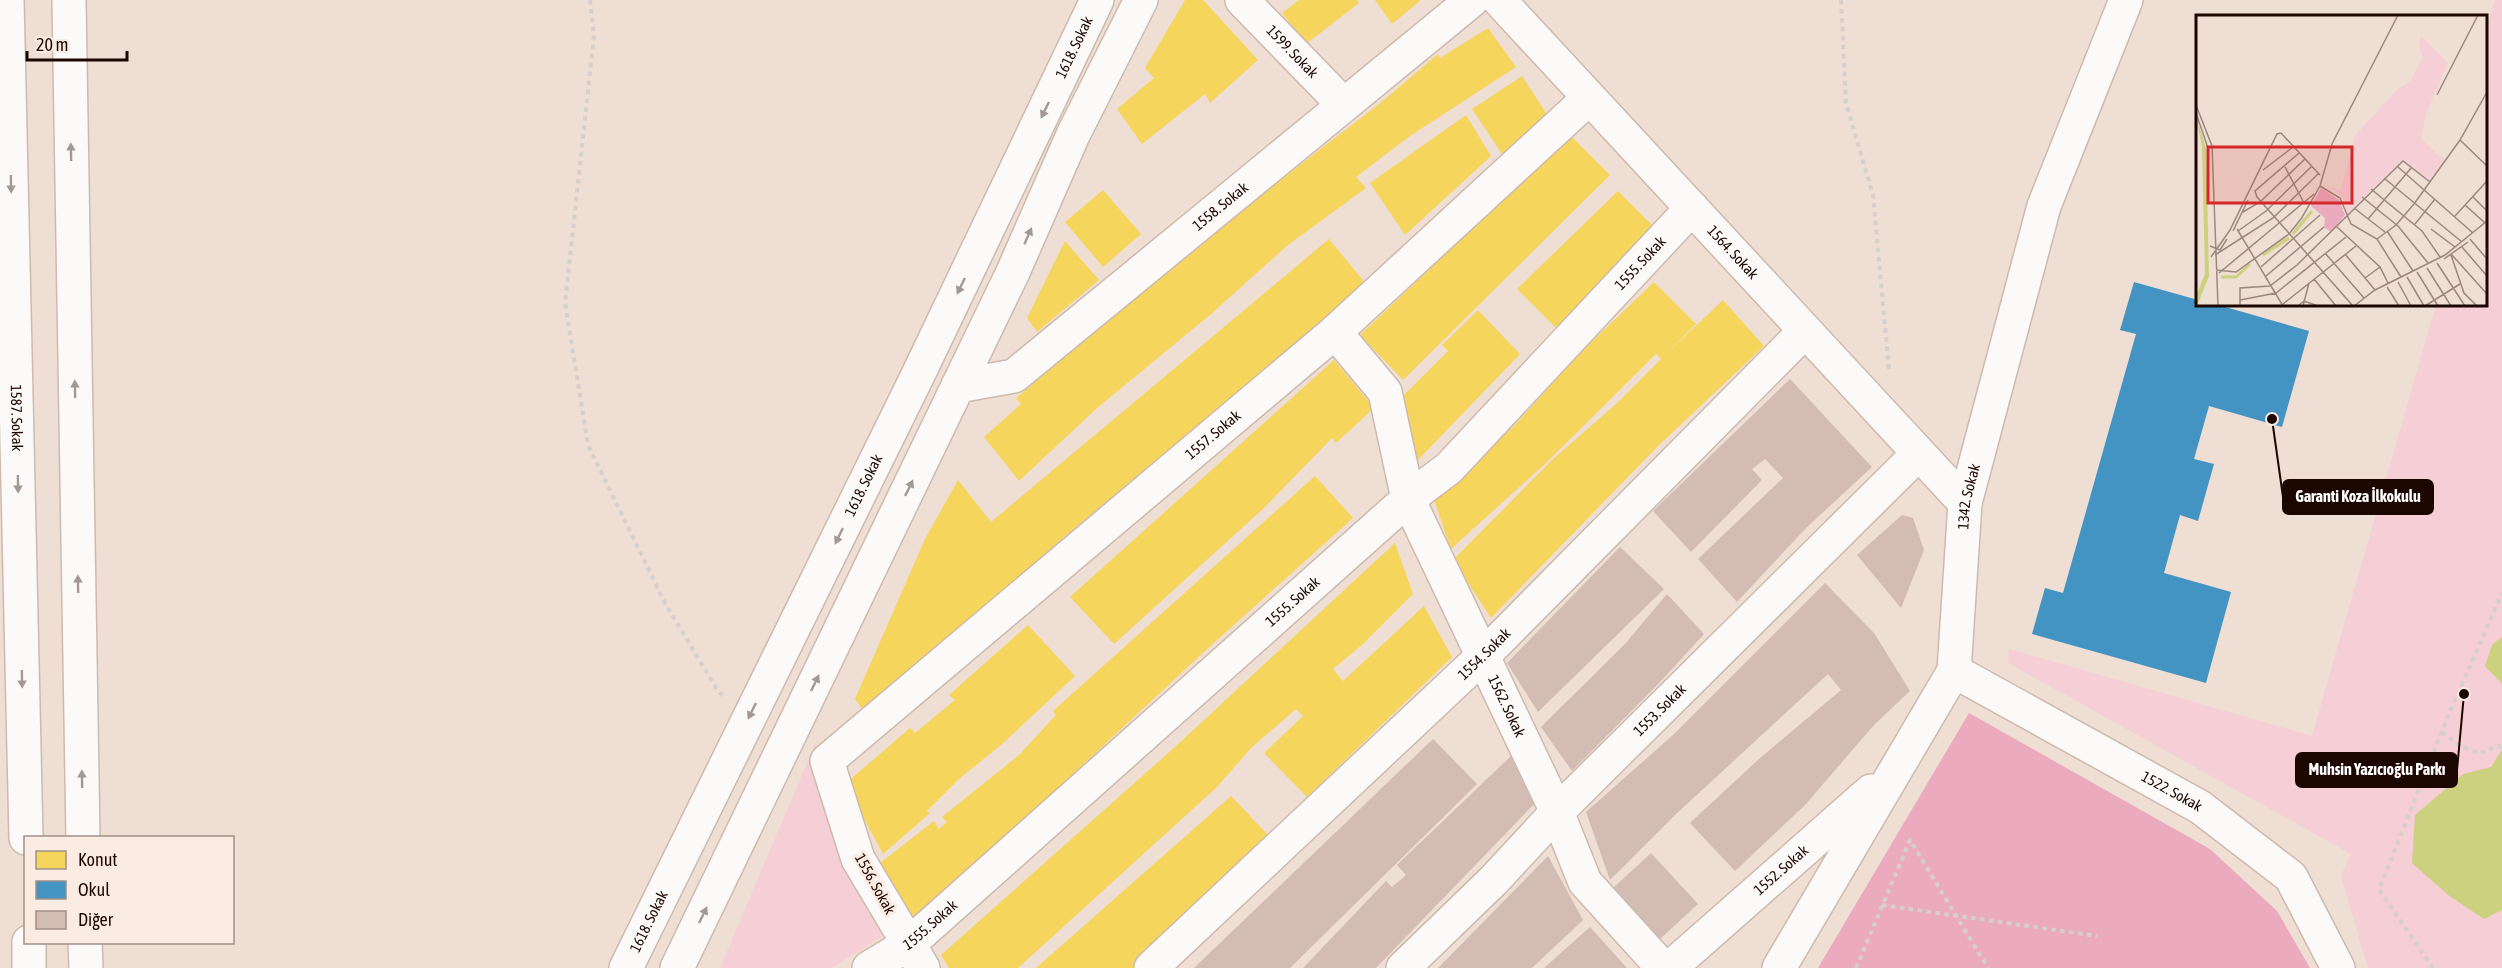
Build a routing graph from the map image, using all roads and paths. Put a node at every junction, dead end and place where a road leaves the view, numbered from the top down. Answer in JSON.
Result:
{"nodes":[{"id":1,"x":7,"y":0,"type":"edge"},
{"id":2,"x":69,"y":0,"type":"edge"},
{"id":3,"x":590,"y":0,"type":"edge"},
{"id":4,"x":1097,"y":0,"type":"edge"},
{"id":5,"x":1142,"y":0,"type":"edge"},
{"id":6,"x":1242,"y":0,"type":"edge"},
{"id":7,"x":1472,"y":0,"type":"edge"},
{"id":8,"x":1498,"y":0,"type":"edge"},
{"id":9,"x":1840,"y":0,"type":"edge"},
{"id":10,"x":2126,"y":0,"type":"edge"},
{"id":11,"x":1589,"y":98,"type":"junction"},
{"id":12,"x":1343,"y":104,"type":"junction"},
{"id":13,"x":1692,"y":208,"type":"junction"},
{"id":14,"x":1805,"y":331,"type":"junction"},
{"id":15,"x":1335,"y":332,"type":"junction"},
{"id":16,"x":1890,"y":380,"type":"dead end"},
{"id":17,"x":958,"y":386,"type":"junction"},
{"id":18,"x":1918,"y":454,"type":"junction"},
{"id":19,"x":1408,"y":499,"type":"junction"},
{"id":20,"x":1965,"y":503,"type":"junction"},
{"id":21,"x":2502,"y":592,"type":"edge"},
{"id":22,"x":1484,"y":656,"type":"junction"},
{"id":23,"x":1954,"y":671,"type":"junction"},
{"id":24,"x":749,"y":718,"type":"junction"},
{"id":25,"x":2442,"y":732,"type":"junction"},
{"id":26,"x":2500,"y":747,"type":"edge"},
{"id":27,"x":827,"y":761,"type":"joint"},
{"id":28,"x":1893,"y":772,"type":"junction"},
{"id":29,"x":1557,"y":812,"type":"junction"},
{"id":30,"x":26,"y":836,"type":"edge"},
{"id":31,"x":83,"y":836,"type":"edge"},
{"id":32,"x":1882,"y":905,"type":"junction"},
{"id":33,"x":1957,"y":916,"type":"junction"},
{"id":34,"x":2097,"y":936,"type":"dead end"},
{"id":35,"x":28,"y":944,"type":"edge"},
{"id":36,"x":85,"y":944,"type":"edge"},
{"id":37,"x":916,"y":956,"type":"edge"},
{"id":38,"x":29,"y":968,"type":"edge"},
{"id":39,"x":86,"y":968,"type":"edge"},
{"id":40,"x":626,"y":968,"type":"edge"},
{"id":41,"x":677,"y":968,"type":"edge"},
{"id":42,"x":868,"y":968,"type":"edge"},
{"id":43,"x":1151,"y":968,"type":"edge"},
{"id":44,"x":1403,"y":968,"type":"edge"},
{"id":45,"x":1663,"y":968,"type":"edge"},
{"id":46,"x":1670,"y":968,"type":"edge"},
{"id":47,"x":1779,"y":968,"type":"edge"},
{"id":48,"x":1856,"y":968,"type":"edge"},
{"id":49,"x":1988,"y":968,"type":"edge"},
{"id":50,"x":2338,"y":968,"type":"edge"},
{"id":51,"x":2433,"y":968,"type":"edge"}],
"edges":[{"from":1,"to":30,"type":"street","name":"1587. Sokak","one_way":true},
{"from":31,"to":2,"type":"street","one_way":true},
{"from":3,"to":24,"type":"path"},
{"from":4,"to":24,"type":"street","name":"1618. Sokak","one_way":true},
{"from":17,"to":5,"type":"street","one_way":true},
{"from":6,"to":12,"type":"street","name":"1599. Sokak"},
{"from":7,"to":12,"type":"street","name":"1558. Sokak"},
{"from":8,"to":11,"type":"street","name":"1564. Sokak"},
{"from":9,"to":16,"type":"path"},
{"from":10,"to":20,"type":"street","name":"1342. Sokak"},
{"from":11,"to":13,"type":"street","name":"1564. Sokak"},
{"from":11,"to":15,"type":"street","name":"1557. Sokak"},
{"from":12,"to":17,"type":"street","name":"1558. Sokak"},
{"from":13,"to":14,"type":"street","name":"1564. Sokak"},
{"from":13,"to":19,"type":"street","name":"1555. Sokak"},
{"from":14,"to":18,"type":"street","name":"1564. Sokak"},
{"from":14,"to":22,"type":"street","name":"1554. Sokak"},
{"from":15,"to":19,"type":"street","name":"1562. Sokak"},
{"from":15,"to":27,"type":"street","name":"1557. Sokak"},
{"from":41,"to":17,"type":"street","one_way":true},
{"from":18,"to":20,"type":"street","name":"1564. Sokak"},
{"from":18,"to":29,"type":"street","name":"1553. Sokak"},
{"from":19,"to":22,"type":"street","name":"1562. Sokak"},
{"from":19,"to":37,"type":"street","name":"1555. Sokak"},
{"from":20,"to":23,"type":"street","name":"1342. Sokak"},
{"from":21,"to":25,"type":"path"},
{"from":22,"to":29,"type":"street","name":"1562. Sokak"},
{"from":22,"to":43,"type":"street","name":"1554. Sokak"},
{"from":23,"to":28,"type":"street","name":"1342. Sokak"},
{"from":23,"to":50,"type":"street","name":"1522. Sokak"},
{"from":24,"to":40,"type":"street","name":"1618. Sokak"},
{"from":25,"to":26,"type":"path"},
{"from":25,"to":51,"type":"path"},
{"from":27,"to":37,"type":"street","name":"1556. Sokak"},
{"from":28,"to":46,"type":"street","name":"1552. Sokak"},
{"from":28,"to":47,"type":"street","name":"1342. Sokak"},
{"from":29,"to":44,"type":"street","name":"1553. Sokak"},
{"from":29,"to":45,"type":"street","name":"1562. Sokak"},
{"from":32,"to":33,"type":"path"},
{"from":32,"to":33,"type":"path"},
{"from":32,"to":48,"type":"path"},
{"from":33,"to":34,"type":"path"},
{"from":33,"to":49,"type":"path"},
{"from":35,"to":38,"type":"street"},
{"from":36,"to":39,"type":"street"},
{"from":37,"to":42,"type":"street","name":"1555. Sokak"}]}
